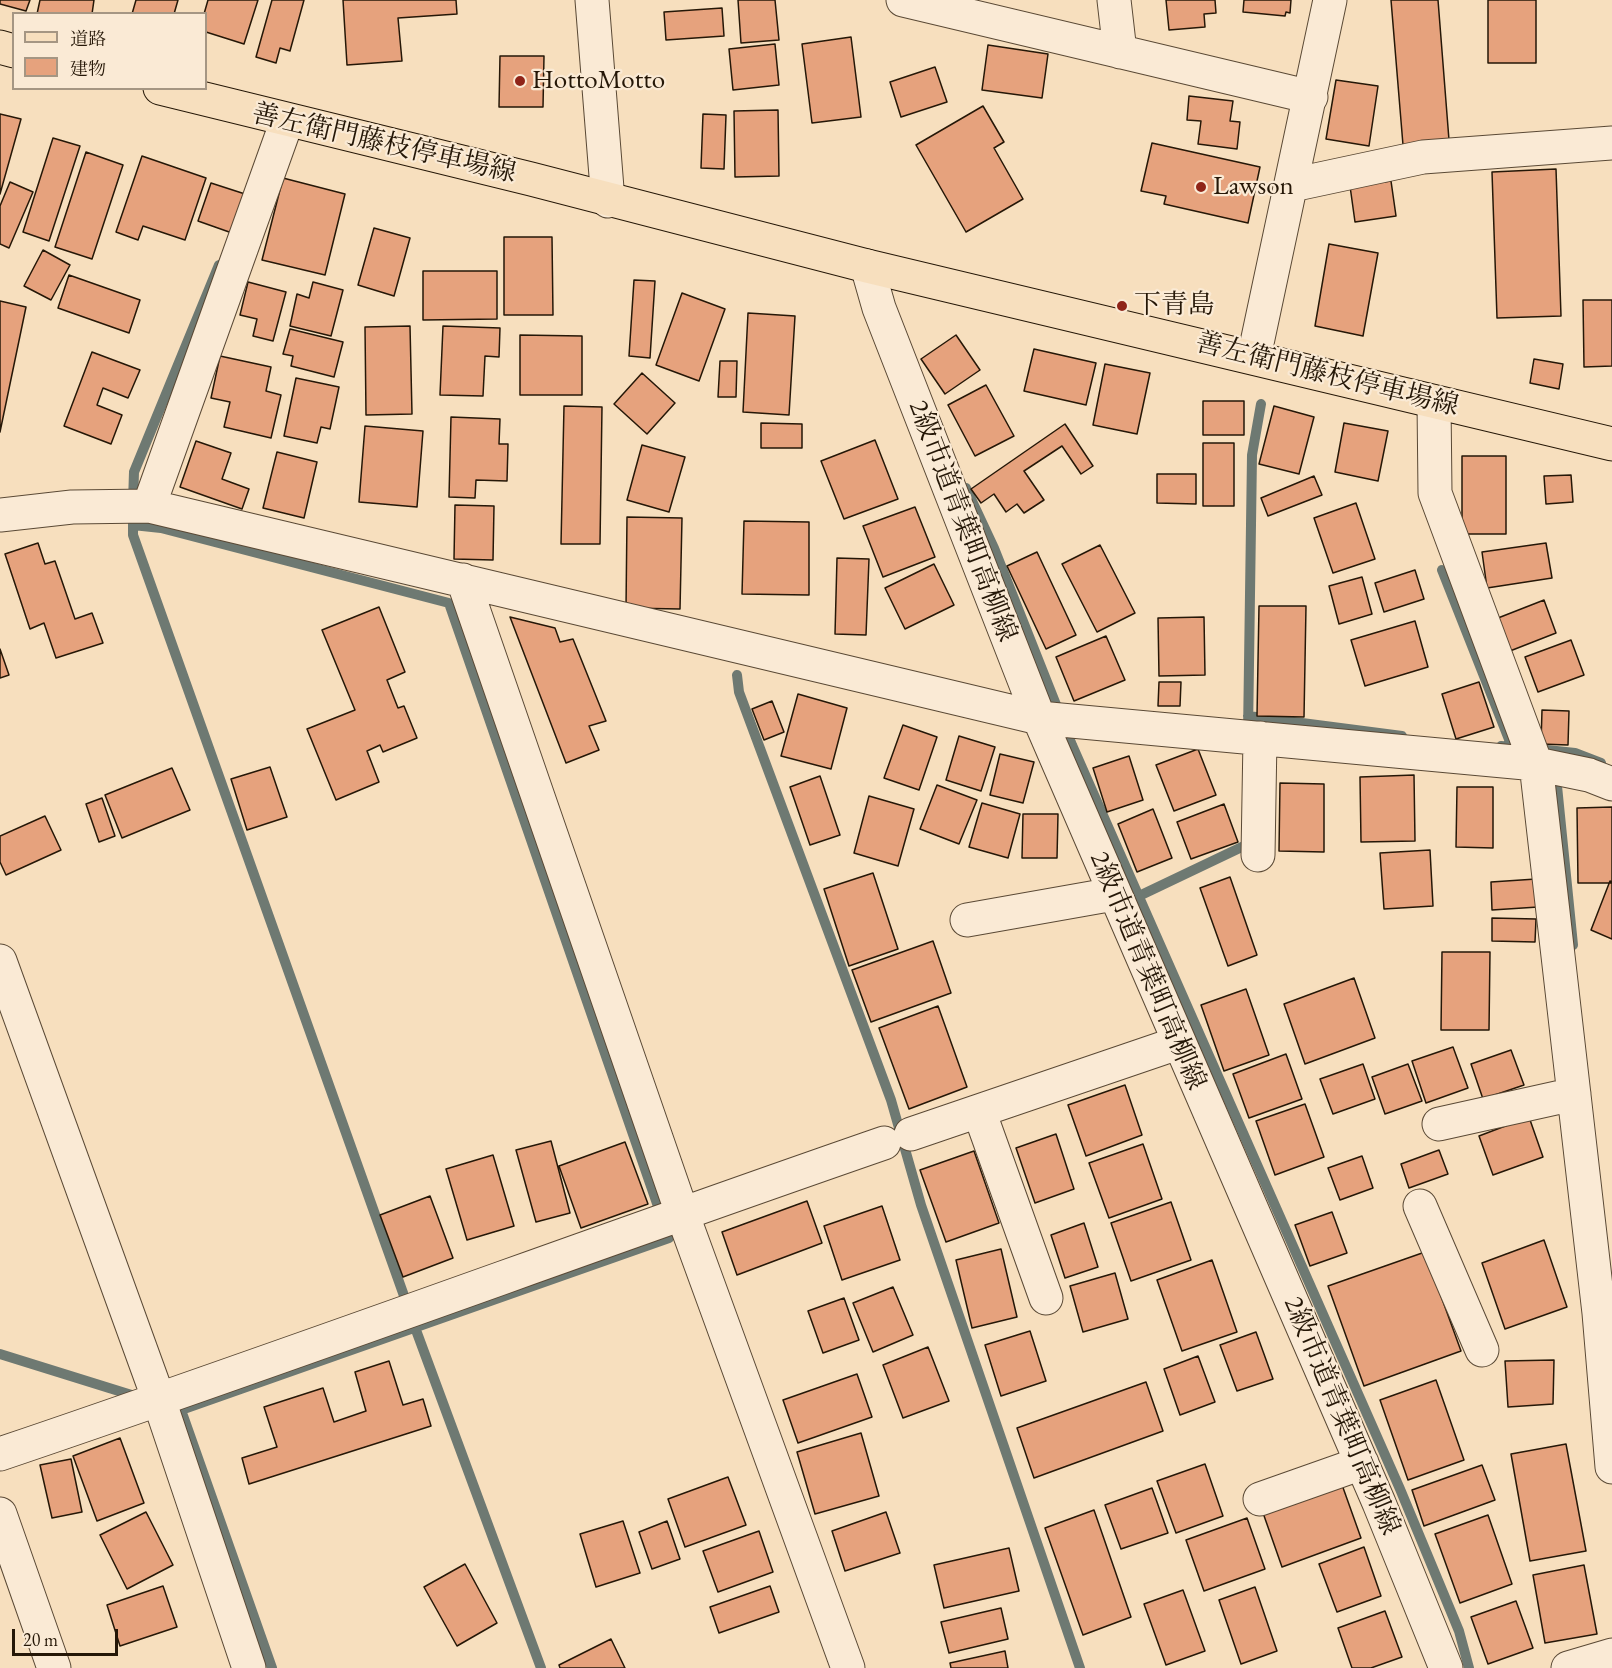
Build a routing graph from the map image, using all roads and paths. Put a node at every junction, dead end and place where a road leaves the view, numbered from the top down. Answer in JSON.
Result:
{"nodes":[{"id":1,"x":592,"y":0,"type":"edge"},
{"id":2,"x":903,"y":0,"type":"edge"},
{"id":3,"x":1114,"y":0,"type":"edge"},
{"id":4,"x":1330,"y":0,"type":"edge"},
{"id":5,"x":1120,"y":52,"type":"junction"},
{"id":6,"x":168,"y":90,"type":"edge"},
{"id":7,"x":1311,"y":97,"type":"junction"},
{"id":8,"x":287,"y":121,"type":"junction"},
{"id":9,"x":1612,"y":142,"type":"edge"},
{"id":10,"x":1292,"y":185,"type":"junction"},
{"id":11,"x":608,"y":201,"type":"junction"},
{"id":12,"x":867,"y":266,"type":"junction"},
{"id":13,"x":1254,"y":357,"type":"junction"},
{"id":14,"x":1434,"y":402,"type":"junction"},
{"id":15,"x":1612,"y":444,"type":"edge"},
{"id":16,"x":149,"y":506,"type":"junction"},
{"id":17,"x":0,"y":514,"type":"edge"},
{"id":18,"x":463,"y":580,"type":"junction"},
{"id":19,"x":1039,"y":718,"type":"junction"},
{"id":20,"x":1260,"y":738,"type":"junction"},
{"id":21,"x":1536,"y":764,"type":"junction"},
{"id":22,"x":1612,"y":784,"type":"edge"},
{"id":23,"x":1258,"y":855,"type":"dead end"},
{"id":24,"x":1114,"y":894,"type":"junction"},
{"id":25,"x":967,"y":920,"type":"dead end"},
{"id":26,"x":0,"y":961,"type":"edge"},
{"id":27,"x":1178,"y":1043,"type":"junction"},
{"id":28,"x":1574,"y":1094,"type":"junction"},
{"id":29,"x":980,"y":1111,"type":"junction"},
{"id":30,"x":1440,"y":1124,"type":"dead end"},
{"id":31,"x":1420,"y":1206,"type":"dead end"},
{"id":32,"x":682,"y":1213,"type":"junction"},
{"id":33,"x":1046,"y":1298,"type":"dead end"},
{"id":34,"x":1482,"y":1350,"type":"dead end"},
{"id":35,"x":159,"y":1401,"type":"junction"},
{"id":36,"x":0,"y":1454,"type":"edge"},
{"id":37,"x":1362,"y":1462,"type":"junction"},
{"id":38,"x":1612,"y":1467,"type":"edge"},
{"id":39,"x":1260,"y":1499,"type":"dead end"},
{"id":40,"x":0,"y":1514,"type":"edge"},
{"id":41,"x":1612,"y":1655,"type":"edge"},
{"id":42,"x":54,"y":1668,"type":"edge"},
{"id":43,"x":249,"y":1668,"type":"edge"},
{"id":44,"x":848,"y":1668,"type":"edge"},
{"id":45,"x":1446,"y":1668,"type":"edge"},
{"id":46,"x":1568,"y":1668,"type":"edge"}],
"edges":[{"from":1,"to":11,"type":"street"},
{"from":2,"to":5,"type":"street"},
{"from":3,"to":5,"type":"street"},
{"from":4,"to":7,"type":"street"},
{"from":5,"to":7,"type":"street"},
{"from":6,"to":8,"type":"main road","name":"善左衛門藤枝停車場線"},
{"from":7,"to":10,"type":"street"},
{"from":8,"to":11,"type":"main road","name":"善左衛門藤枝停車場線"},
{"from":8,"to":16,"type":"street"},
{"from":9,"to":10,"type":"street"},
{"from":10,"to":13,"type":"street"},
{"from":11,"to":12,"type":"main road","name":"善左衛門藤枝停車場線"},
{"from":12,"to":13,"type":"main road","name":"善左衛門藤枝停車場線"},
{"from":12,"to":19,"type":"street","name":"2級市道青葉町高柳線"},
{"from":13,"to":14,"type":"main road","name":"善左衛門藤枝停車場線"},
{"from":14,"to":15,"type":"main road","name":"善左衛門藤枝停車場線"},
{"from":14,"to":21,"type":"street"},
{"from":16,"to":17,"type":"street"},
{"from":16,"to":18,"type":"street"},
{"from":18,"to":19,"type":"street"},
{"from":18,"to":32,"type":"street"},
{"from":19,"to":20,"type":"street"},
{"from":19,"to":24,"type":"street","name":"2級市道青葉町高柳線"},
{"from":20,"to":21,"type":"street"},
{"from":20,"to":23,"type":"street"},
{"from":21,"to":22,"type":"street"},
{"from":21,"to":28,"type":"street"},
{"from":24,"to":25,"type":"street"},
{"from":24,"to":27,"type":"street","name":"2級市道青葉町高柳線"},
{"from":26,"to":35,"type":"street"},
{"from":27,"to":29,"type":"street"},
{"from":27,"to":37,"type":"street","name":"2級市道青葉町高柳線"},
{"from":28,"to":30,"type":"street"},
{"from":28,"to":38,"type":"street"},
{"from":29,"to":32,"type":"street"},
{"from":29,"to":33,"type":"street"},
{"from":31,"to":34,"type":"street"},
{"from":32,"to":35,"type":"street"},
{"from":32,"to":44,"type":"street"},
{"from":35,"to":36,"type":"street"},
{"from":35,"to":43,"type":"street"},
{"from":37,"to":39,"type":"street"},
{"from":37,"to":45,"type":"street","name":"2級市道青葉町高柳線"},
{"from":40,"to":42,"type":"street"},
{"from":41,"to":46,"type":"street"}]}
